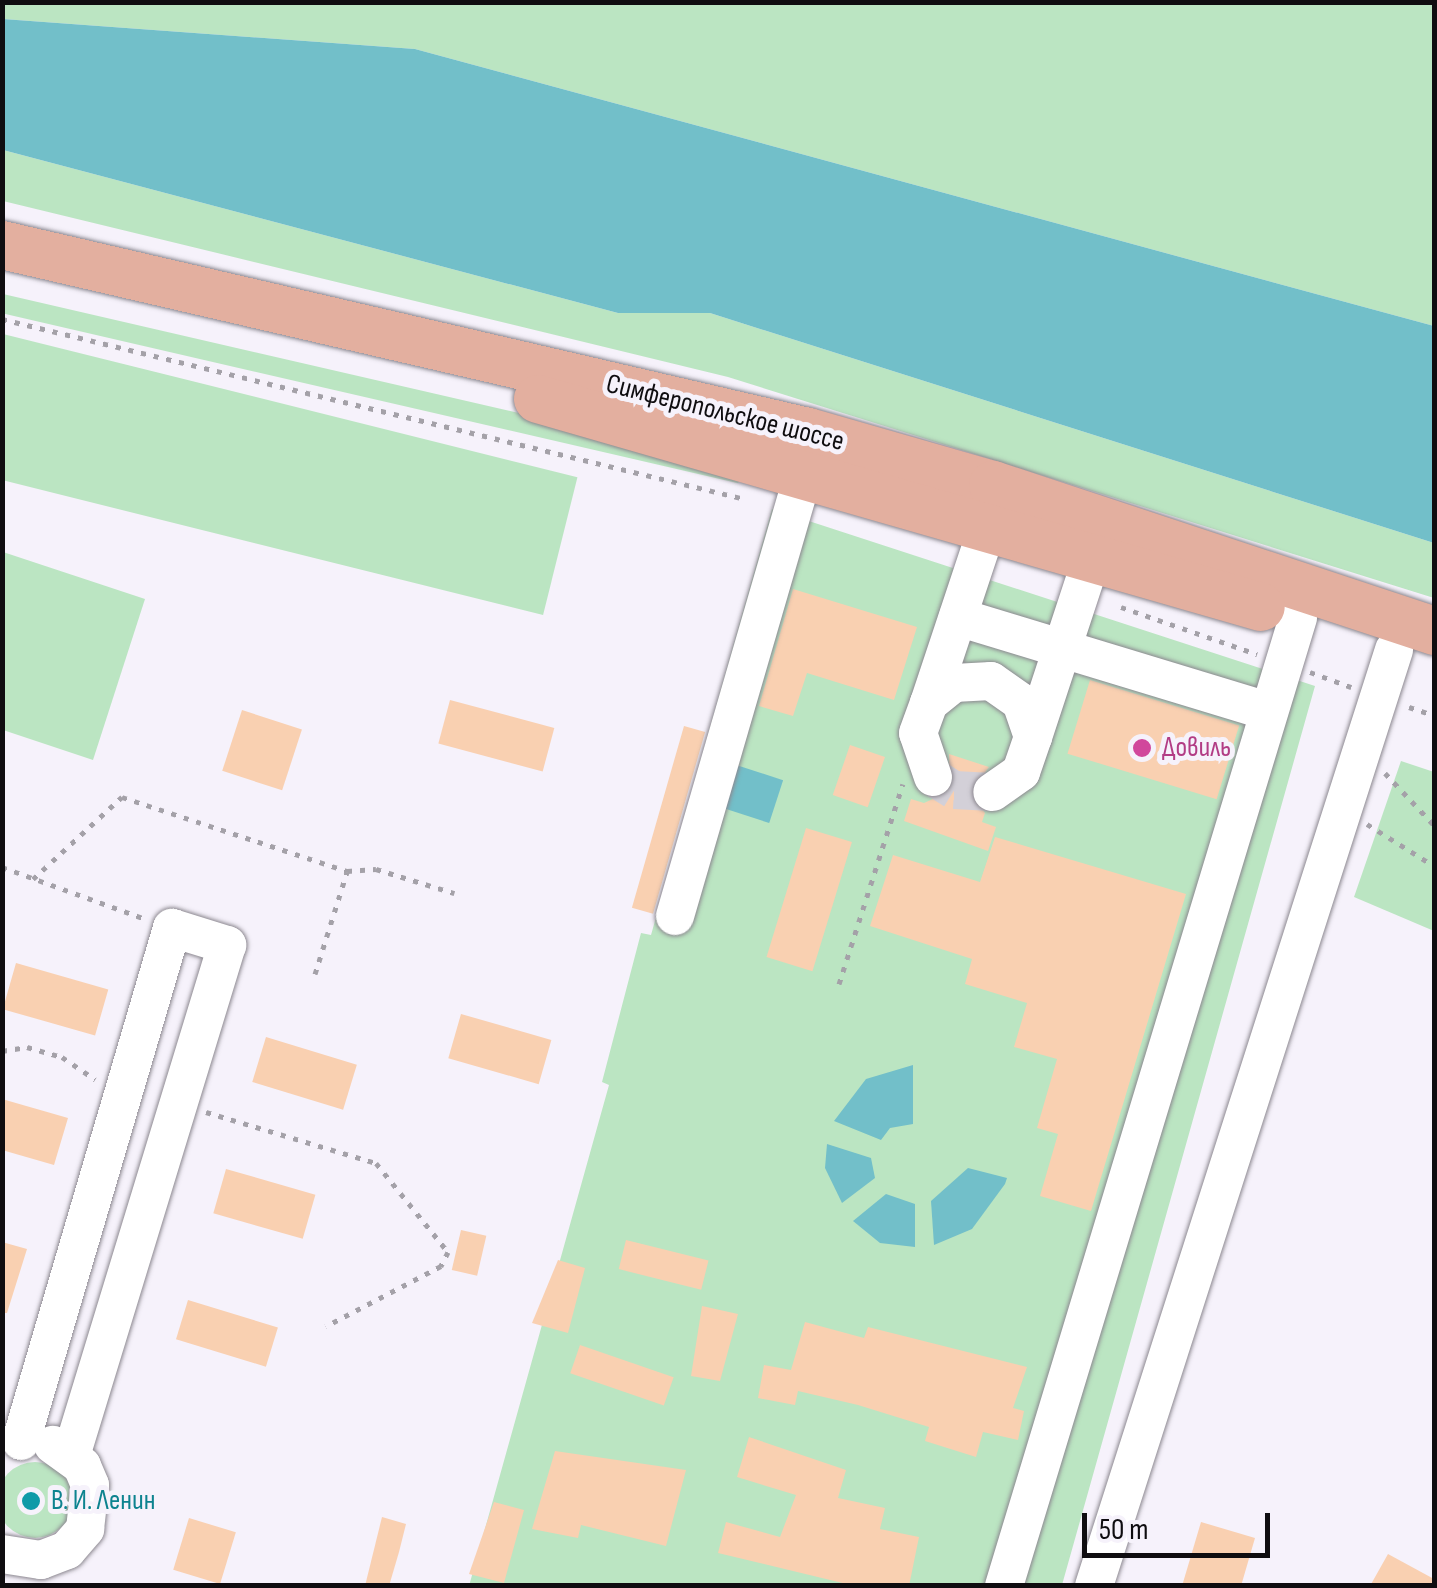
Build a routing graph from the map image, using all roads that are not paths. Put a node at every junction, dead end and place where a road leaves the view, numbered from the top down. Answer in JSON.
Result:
{"nodes":[{"id":1,"x":2,"y":245,"type":"edge"},
{"id":2,"x":2,"y":278,"type":"edge"},
{"id":3,"x":798,"y":490,"type":"junction"},
{"id":4,"x":989,"y":523,"type":"junction"},
{"id":5,"x":1086,"y":573,"type":"junction"},
{"id":6,"x":958,"y":618,"type":"junction"},
{"id":7,"x":1298,"y":618,"type":"junction"},
{"id":8,"x":1421,"y":648,"type":"edge"},
{"id":9,"x":1061,"y":649,"type":"junction"},
{"id":10,"x":1268,"y":711,"type":"junction"},
{"id":11,"x":924,"y":718,"type":"junction"},
{"id":12,"x":1032,"y":737,"type":"junction"},
{"id":13,"x":933,"y":776,"type":"dead end"},
{"id":14,"x":992,"y":792,"type":"dead end"},
{"id":15,"x":675,"y":916,"type":"dead end"},
{"id":16,"x":12,"y":1444,"type":"edge"},
{"id":17,"x":71,"y":1456,"type":"junction"},
{"id":18,"x":8,"y":1566,"type":"edge"},
{"id":19,"x":1004,"y":1586,"type":"edge"},
{"id":20,"x":1094,"y":1586,"type":"edge"}],
"edges":[{"from":1,"to":8,"type":"main road","name":"Симферопольское шоссе"},
{"from":2,"to":3,"type":"main road","name":"Симферопольское шоссе"},
{"from":3,"to":4,"type":"main road","name":"Симферопольское шоссе"},
{"from":3,"to":15,"type":"lane"},
{"from":4,"to":5,"type":"main road","name":"Симферопольское шоссе"},
{"from":4,"to":6,"type":"lane"},
{"from":5,"to":7,"type":"main road","name":"Симферопольское шоссе"},
{"from":5,"to":9,"type":"lane"},
{"from":6,"to":9,"type":"lane"},
{"from":6,"to":11,"type":"lane"},
{"from":7,"to":8,"type":"main road","name":"Симферопольское шоссе"},
{"from":7,"to":10,"type":"lane"},
{"from":8,"to":20,"type":"lane"},
{"from":9,"to":10,"type":"lane"},
{"from":9,"to":12,"type":"lane"},
{"from":10,"to":19,"type":"lane"},
{"from":11,"to":12,"type":"lane"},
{"from":11,"to":13,"type":"lane"},
{"from":12,"to":14,"type":"lane"},
{"from":16,"to":17,"type":"lane"},
{"from":16,"to":17,"type":"lane"},
{"from":17,"to":18,"type":"lane"}]}
